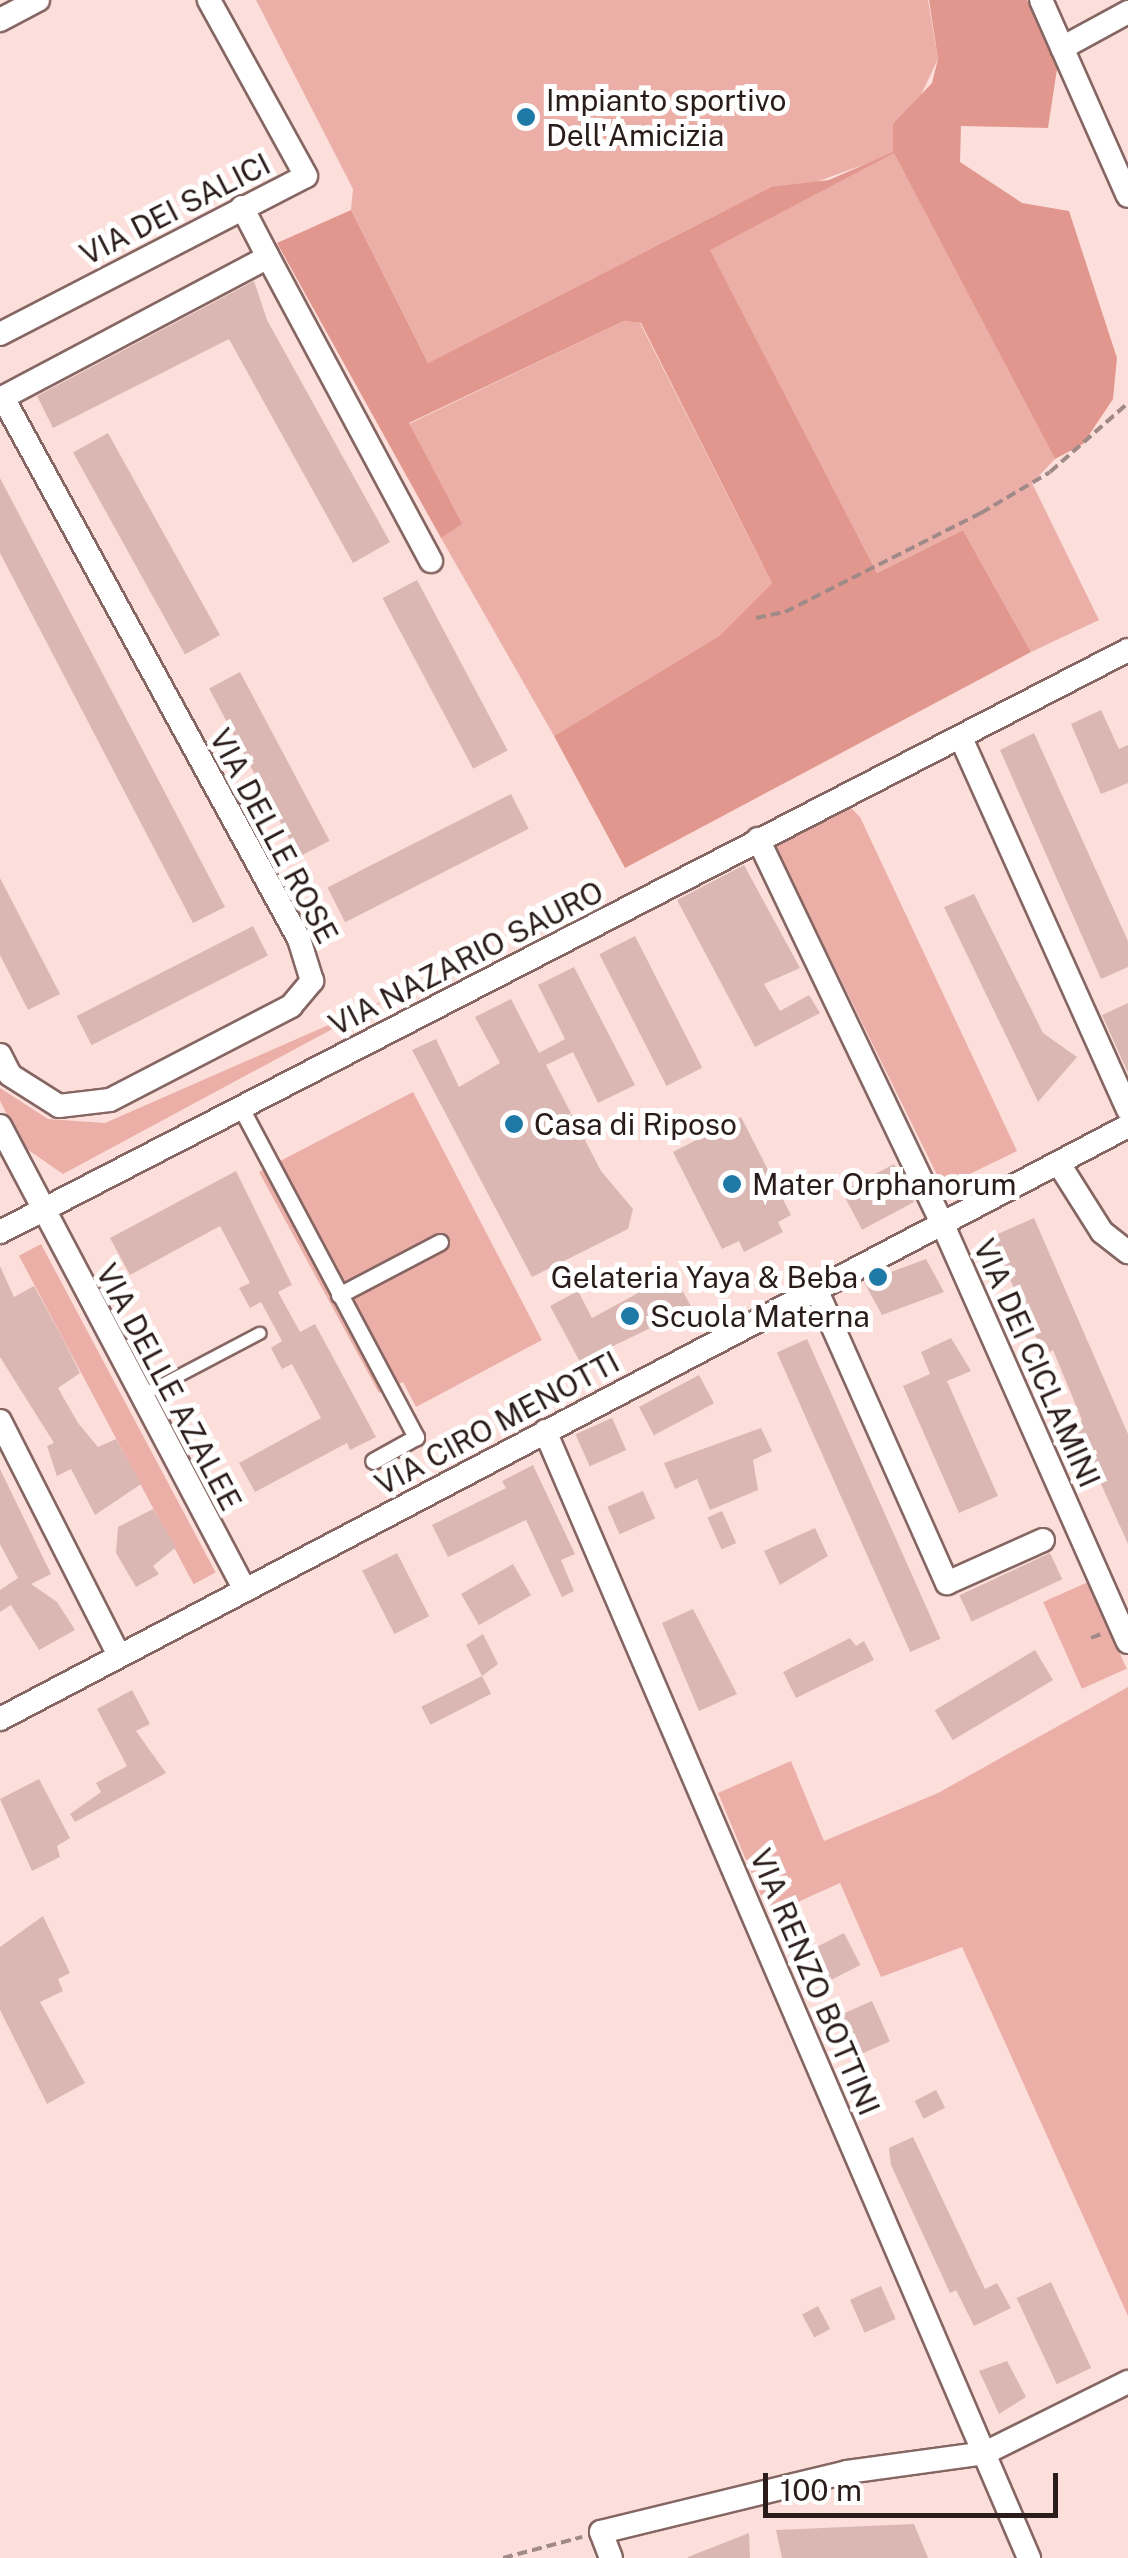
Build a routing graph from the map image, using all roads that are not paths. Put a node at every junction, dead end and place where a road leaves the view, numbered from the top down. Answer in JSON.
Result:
{"nodes":[{"id":1,"x":38,"y":0,"type":"edge"},
{"id":2,"x":208,"y":0,"type":"edge"},
{"id":3,"x":1041,"y":0,"type":"edge"},
{"id":4,"x":1128,"y":12,"type":"edge"},
{"id":5,"x":0,"y":20,"type":"edge"},
{"id":6,"x":1062,"y":48,"type":"junction"},
{"id":7,"x":1128,"y":196,"type":"edge"},
{"id":8,"x":242,"y":207,"type":"junction"},
{"id":9,"x":268,"y":257,"type":"junction"},
{"id":10,"x":0,"y":334,"type":"edge"},
{"id":11,"x":1,"y":398,"type":"edge"},
{"id":12,"x":430,"y":560,"type":"dead end"},
{"id":13,"x":1128,"y":650,"type":"edge"},
{"id":14,"x":961,"y":738,"type":"junction"},
{"id":15,"x":758,"y":839,"type":"junction"},
{"id":16,"x":0,"y":1056,"type":"edge"},
{"id":17,"x":240,"y":1108,"type":"junction"},
{"id":18,"x":1128,"y":1110,"type":"edge"},
{"id":19,"x":0,"y":1126,"type":"edge"},
{"id":20,"x":1128,"y":1126,"type":"edge"},
{"id":21,"x":1060,"y":1164,"type":"junction"},
{"id":22,"x":43,"y":1211,"type":"junction"},
{"id":23,"x":944,"y":1224,"type":"junction"},
{"id":24,"x":0,"y":1232,"type":"edge"},
{"id":25,"x":440,"y":1242,"type":"dead end"},
{"id":26,"x":1128,"y":1252,"type":"edge"},
{"id":27,"x":816,"y":1289,"type":"junction"},
{"id":28,"x":339,"y":1295,"type":"junction"},
{"id":29,"x":259,"y":1332,"type":"dead end"},
{"id":30,"x":138,"y":1397,"type":"junction"},
{"id":31,"x":0,"y":1421,"type":"edge"},
{"id":32,"x":545,"y":1431,"type":"junction"},
{"id":33,"x":373,"y":1461,"type":"dead end"},
{"id":34,"x":1043,"y":1540,"type":"dead end"},
{"id":35,"x":246,"y":1590,"type":"junction"},
{"id":36,"x":1128,"y":1642,"type":"edge"},
{"id":37,"x":119,"y":1656,"type":"junction"},
{"id":38,"x":0,"y":1718,"type":"edge"},
{"id":39,"x":1128,"y":2382,"type":"edge"},
{"id":40,"x":985,"y":2454,"type":"junction"},
{"id":41,"x":612,"y":2558,"type":"edge"},
{"id":42,"x":1030,"y":2558,"type":"edge"}],
"edges":[{"from":1,"to":5,"type":"street"},
{"from":2,"to":8,"type":"street","name":"VIA DEI SALICI"},
{"from":3,"to":6,"type":"street"},
{"from":4,"to":6,"type":"street"},
{"from":6,"to":7,"type":"street"},
{"from":8,"to":9,"type":"street"},
{"from":8,"to":10,"type":"street","name":"VIA DEI SALICI"},
{"from":9,"to":11,"type":"street","name":"VIA DELLE ROSE"},
{"from":9,"to":12,"type":"street"},
{"from":11,"to":16,"type":"street","name":"VIA DELLE ROSE"},
{"from":13,"to":14,"type":"street","name":"VIA NAZARIO SAURO"},
{"from":14,"to":15,"type":"street","name":"VIA NAZARIO SAURO"},
{"from":14,"to":18,"type":"street"},
{"from":15,"to":17,"type":"street","name":"VIA NAZARIO SAURO"},
{"from":15,"to":23,"type":"street","name":"VIA DEI CICLAMINI"},
{"from":17,"to":22,"type":"street","name":"VIA NAZARIO SAURO"},
{"from":17,"to":28,"type":"street"},
{"from":19,"to":22,"type":"street"},
{"from":20,"to":21,"type":"street","name":"VIA CIRO MENOTTI"},
{"from":21,"to":23,"type":"street","name":"VIA CIRO MENOTTI"},
{"from":21,"to":26,"type":"street"},
{"from":22,"to":24,"type":"street","name":"VIA NAZARIO SAURO"},
{"from":22,"to":30,"type":"street","name":"VIA DELLE AZALEE"},
{"from":23,"to":27,"type":"street","name":"VIA CIRO MENOTTI"},
{"from":23,"to":36,"type":"street","name":"VIA DEI CICLAMINI"},
{"from":25,"to":28,"type":"street"},
{"from":27,"to":32,"type":"street","name":"VIA CIRO MENOTTI"},
{"from":27,"to":34,"type":"street"},
{"from":28,"to":33,"type":"street"},
{"from":29,"to":30,"type":"lane"},
{"from":30,"to":35,"type":"street","name":"VIA DELLE AZALEE"},
{"from":31,"to":37,"type":"street"},
{"from":32,"to":35,"type":"street","name":"VIA CIRO MENOTTI"},
{"from":32,"to":40,"type":"street","name":"VIA RENZO BOTTINI"},
{"from":35,"to":37,"type":"street","name":"VIA CIRO MENOTTI"},
{"from":37,"to":38,"type":"street","name":"VIA CIRO MENOTTI"},
{"from":39,"to":40,"type":"street"},
{"from":40,"to":41,"type":"street"},
{"from":40,"to":42,"type":"street","name":"VIA RENZO BOTTINI"}]}
